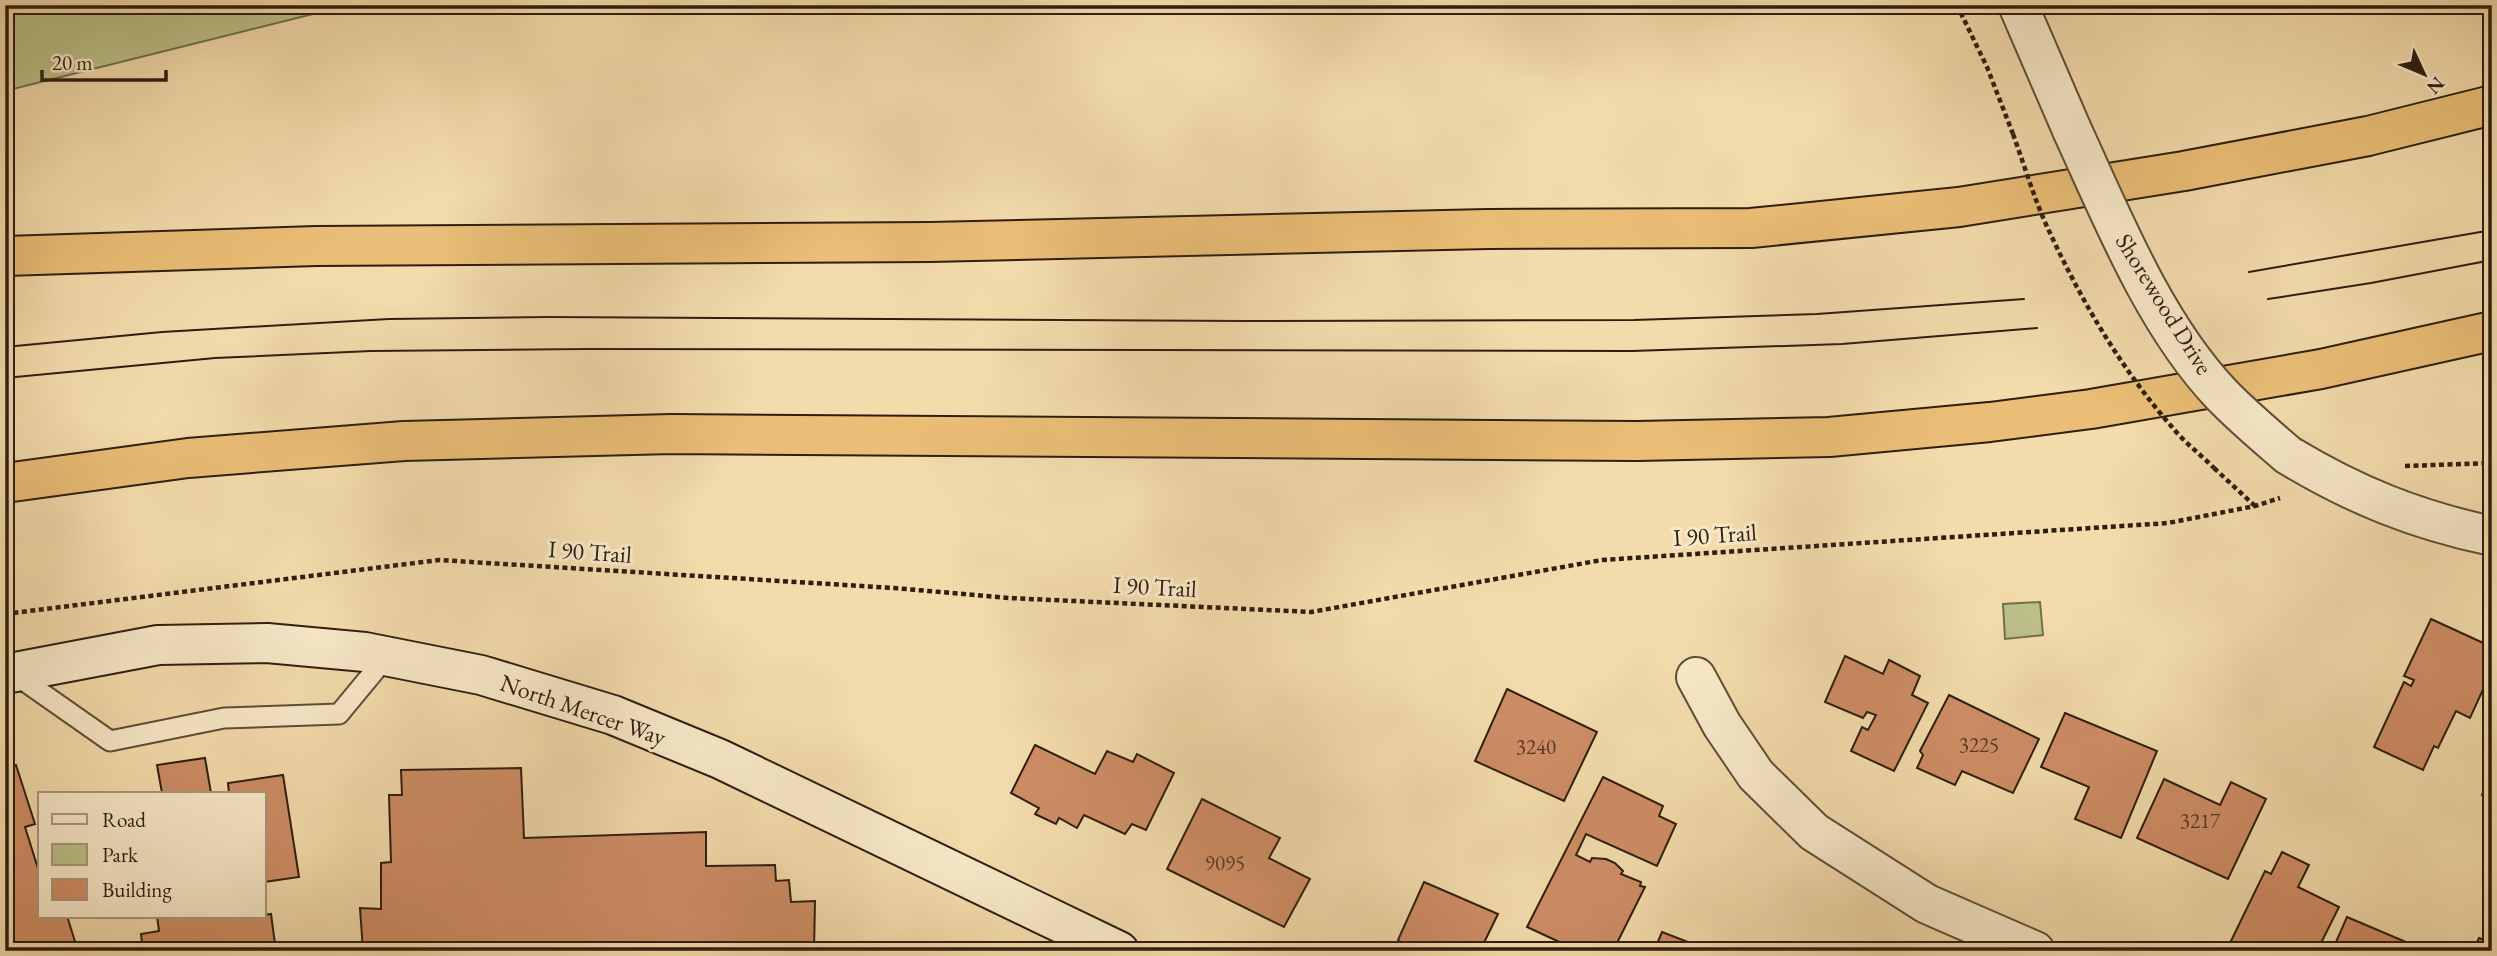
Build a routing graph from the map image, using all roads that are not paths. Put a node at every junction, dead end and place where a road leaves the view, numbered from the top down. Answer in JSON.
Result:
{"nodes":[{"id":1,"x":2018,"y":5,"type":"edge"},
{"id":2,"x":2492,"y":105,"type":"edge"},
{"id":3,"x":5,"y":256,"type":"edge"},
{"id":4,"x":2492,"y":331,"type":"edge"},
{"id":5,"x":5,"y":483,"type":"edge"},
{"id":6,"x":2492,"y":536,"type":"edge"},
{"id":7,"x":387,"y":656,"type":"junction"},
{"id":8,"x":9,"y":673,"type":"edge"},
{"id":9,"x":1696,"y":677,"type":"dead end"},
{"id":10,"x":1119,"y":951,"type":"edge"},
{"id":11,"x":2035,"y":951,"type":"edge"}],
"edges":[{"from":1,"to":6,"type":"street","name":"Shorewood Drive","bridge":true},
{"from":2,"to":3,"type":"highway"},
{"from":4,"to":5,"type":"highway"},
{"from":7,"to":8,"type":"street","name":"North Mercer Way"},
{"from":7,"to":8,"type":"lane"},
{"from":7,"to":10,"type":"street","name":"North Mercer Way"},
{"from":9,"to":11,"type":"street"}]}
